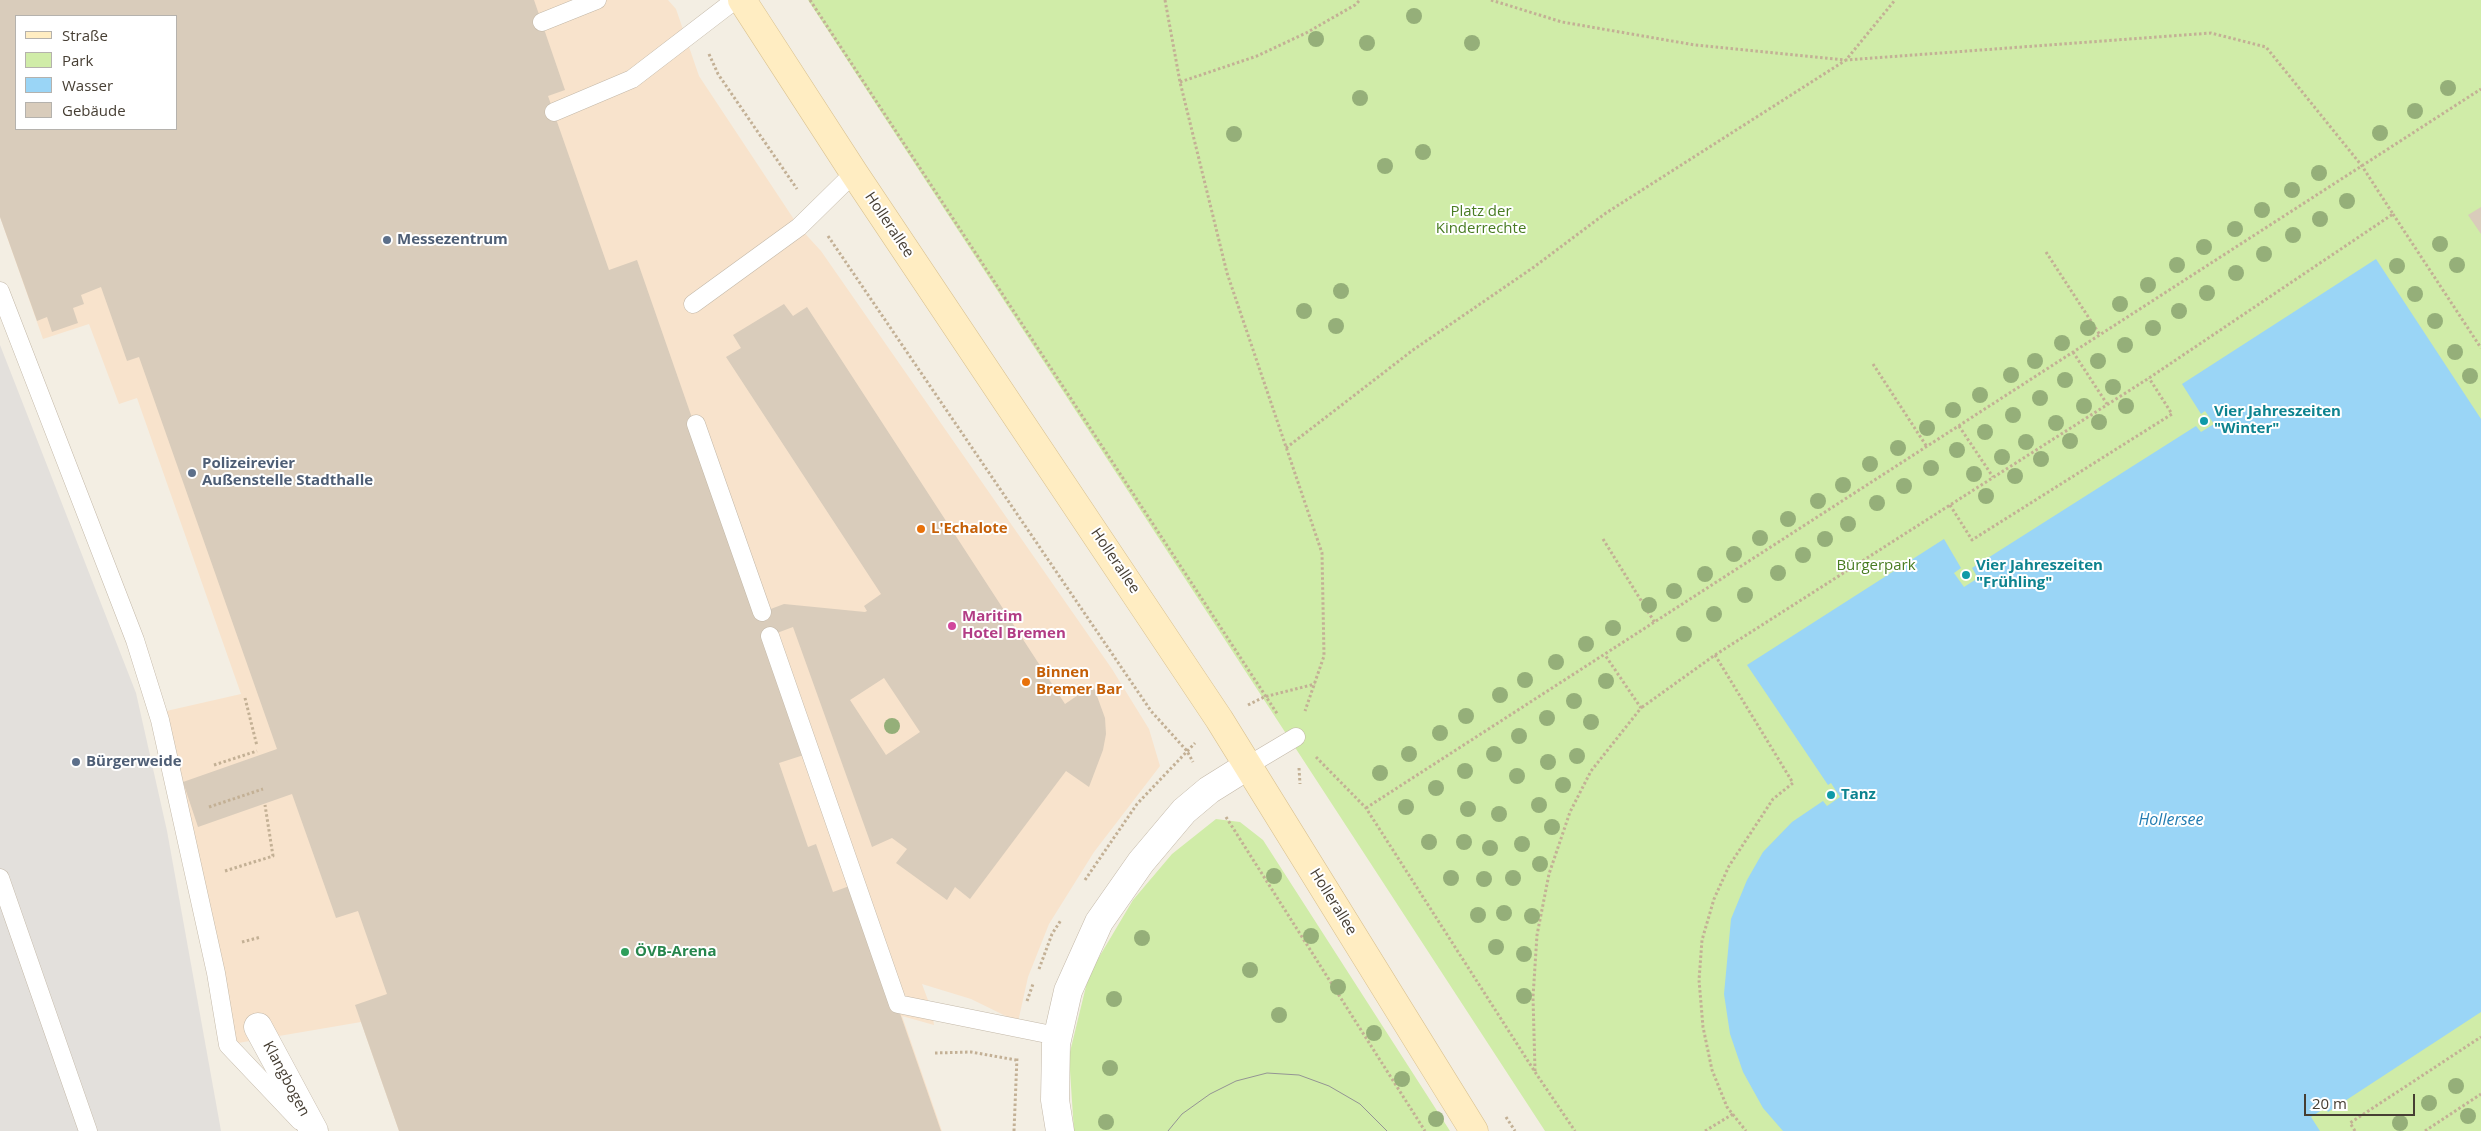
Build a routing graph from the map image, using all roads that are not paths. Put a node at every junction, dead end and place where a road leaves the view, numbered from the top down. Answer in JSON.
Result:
{"nodes":[{"id":1,"x":598,"y":0,"type":"edge"},
{"id":2,"x":735,"y":0,"type":"edge"},
{"id":3,"x":742,"y":0,"type":"edge"},
{"id":4,"x":542,"y":22,"type":"dead end"},
{"id":5,"x":554,"y":112,"type":"dead end"},
{"id":6,"x":854,"y":173,"type":"junction"},
{"id":7,"x":0,"y":291,"type":"edge"},
{"id":8,"x":693,"y":304,"type":"dead end"},
{"id":9,"x":696,"y":424,"type":"dead end"},
{"id":10,"x":762,"y":612,"type":"dead end"},
{"id":11,"x":770,"y":636,"type":"dead end"},
{"id":12,"x":1296,"y":737,"type":"road end"},
{"id":13,"x":1249,"y":765,"type":"junction"},
{"id":14,"x":0,"y":878,"type":"edge"},
{"id":15,"x":258,"y":1027,"type":"dead end"},
{"id":16,"x":1057,"y":1036,"type":"junction"},
{"id":17,"x":88,"y":1131,"type":"edge"},
{"id":18,"x":309,"y":1131,"type":"edge"},
{"id":19,"x":314,"y":1131,"type":"edge"},
{"id":20,"x":1060,"y":1131,"type":"edge"},
{"id":21,"x":1474,"y":1131,"type":"edge"}],
"edges":[{"from":1,"to":4,"type":"lane"},
{"from":2,"to":5,"type":"lane"},
{"from":3,"to":6,"type":"main road","name":"Hollerallee"},
{"from":6,"to":8,"type":"lane"},
{"from":6,"to":13,"type":"main road","name":"Hollerallee"},
{"from":7,"to":18,"type":"lane"},
{"from":9,"to":10,"type":"lane"},
{"from":11,"to":16,"type":"lane"},
{"from":12,"to":13,"type":"lane"},
{"from":13,"to":16,"type":"street"},
{"from":13,"to":21,"type":"main road","name":"Hollerallee"},
{"from":14,"to":17,"type":"lane"},
{"from":15,"to":19,"type":"street","name":"Klangbogen"},
{"from":16,"to":20,"type":"street"}]}
